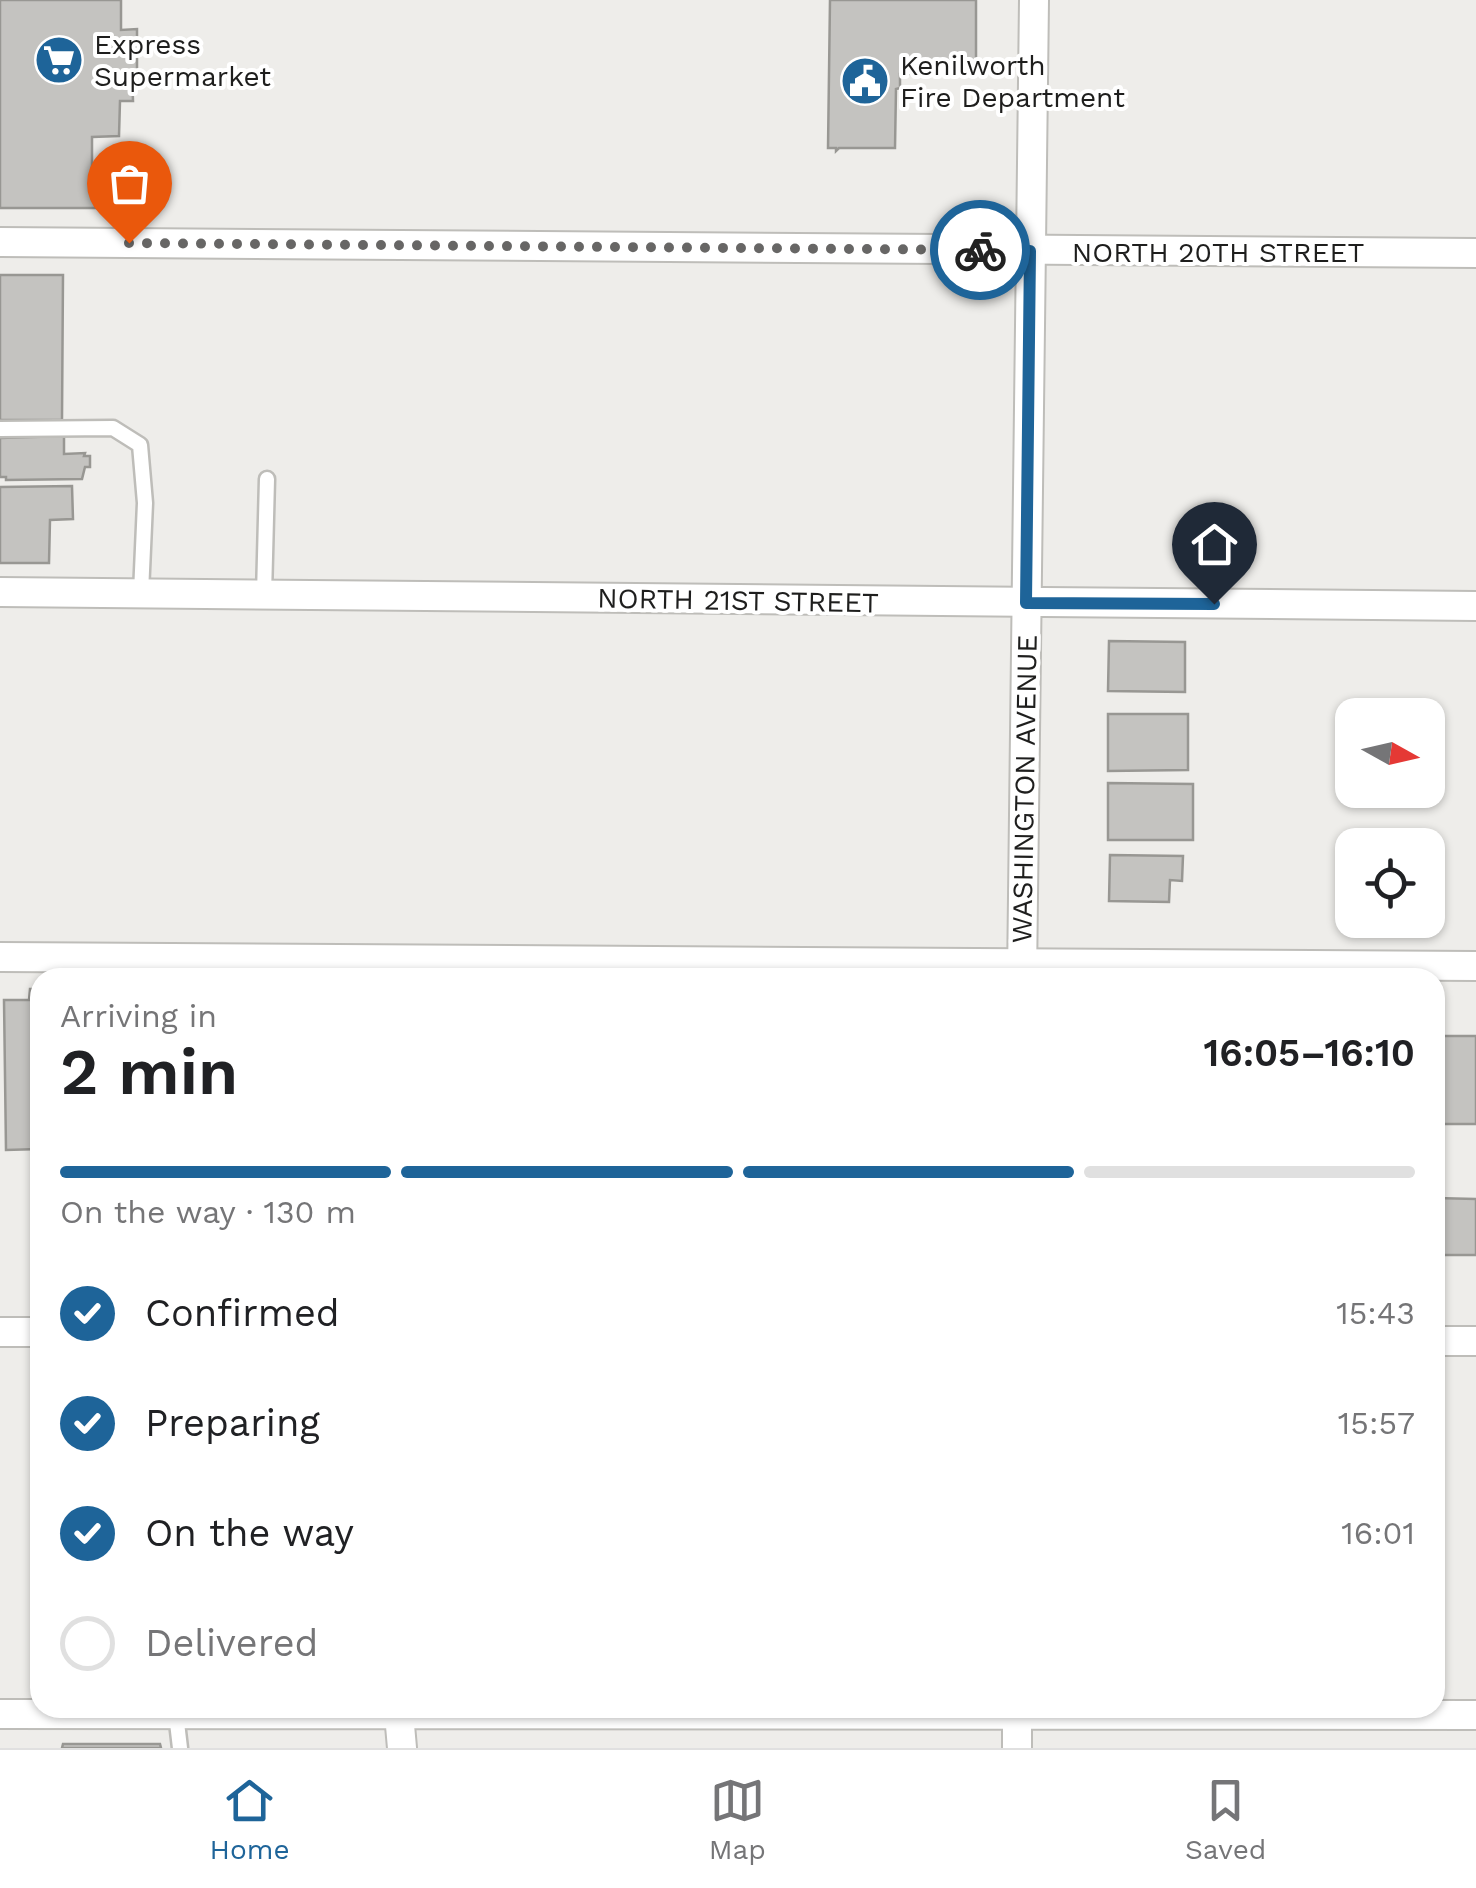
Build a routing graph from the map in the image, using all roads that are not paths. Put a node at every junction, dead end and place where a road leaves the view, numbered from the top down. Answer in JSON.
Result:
{"nodes":[{"id":1,"x":1034,"y":0,"type":"edge"},
{"id":2,"x":0,"y":242,"type":"edge"},
{"id":3,"x":1030,"y":251,"type":"junction"},
{"id":4,"x":1476,"y":253,"type":"edge"},
{"id":5,"x":0,"y":429,"type":"edge"},
{"id":6,"x":267,"y":480,"type":"dead end"},
{"id":7,"x":0,"y":592,"type":"edge"},
{"id":8,"x":142,"y":593,"type":"junction"},
{"id":9,"x":264,"y":594,"type":"junction"},
{"id":10,"x":1026,"y":603,"type":"junction"},
{"id":11,"x":1476,"y":606,"type":"edge"},
{"id":12,"x":0,"y":957,"type":"edge"},
{"id":13,"x":1476,"y":966,"type":"edge"},
{"id":14,"x":709,"y":968,"type":"edge"},
{"id":15,"x":1022,"y":968,"type":"edge"},
{"id":16,"x":1249,"y":968,"type":"edge"},
{"id":17,"x":0,"y":1332,"type":"edge"},
{"id":18,"x":30,"y":1332,"type":"edge"},
{"id":19,"x":1445,"y":1341,"type":"edge"},
{"id":20,"x":1476,"y":1341,"type":"edge"},
{"id":21,"x":0,"y":1714,"type":"edge"},
{"id":22,"x":30,"y":1714,"type":"edge"},
{"id":23,"x":1445,"y":1714,"type":"edge"},
{"id":24,"x":1476,"y":1714,"type":"edge"},
{"id":25,"x":176,"y":1718,"type":"edge"},
{"id":26,"x":398,"y":1718,"type":"edge"},
{"id":27,"x":1018,"y":1718,"type":"edge"},
{"id":28,"x":180,"y":1748,"type":"edge"},
{"id":29,"x":402,"y":1748,"type":"edge"},
{"id":30,"x":1017,"y":1748,"type":"edge"}],
"edges":[{"from":1,"to":3,"type":"street","name":"WASHINGTON AVENUE"},
{"from":2,"to":3,"type":"street","name":"NORTH 20TH STREET"},
{"from":3,"to":4,"type":"street","name":"NORTH 20TH STREET"},
{"from":3,"to":10,"type":"street","name":"WASHINGTON AVENUE"},
{"from":5,"to":8,"type":"lane"},
{"from":6,"to":9,"type":"lane"},
{"from":7,"to":8,"type":"street","name":"NORTH 21ST STREET"},
{"from":8,"to":9,"type":"street","name":"NORTH 21ST STREET"},
{"from":9,"to":10,"type":"street","name":"NORTH 21ST STREET"},
{"from":10,"to":11,"type":"street","name":"NORTH 21ST STREET"},
{"from":10,"to":15,"type":"street","name":"WASHINGTON AVENUE"},
{"from":12,"to":14,"type":"street"},
{"from":13,"to":16,"type":"street"},
{"from":17,"to":18,"type":"street"},
{"from":19,"to":20,"type":"street"},
{"from":21,"to":22,"type":"street"},
{"from":23,"to":24,"type":"street"},
{"from":25,"to":28,"type":"lane"},
{"from":26,"to":29,"type":"street"},
{"from":27,"to":30,"type":"street"}]}
